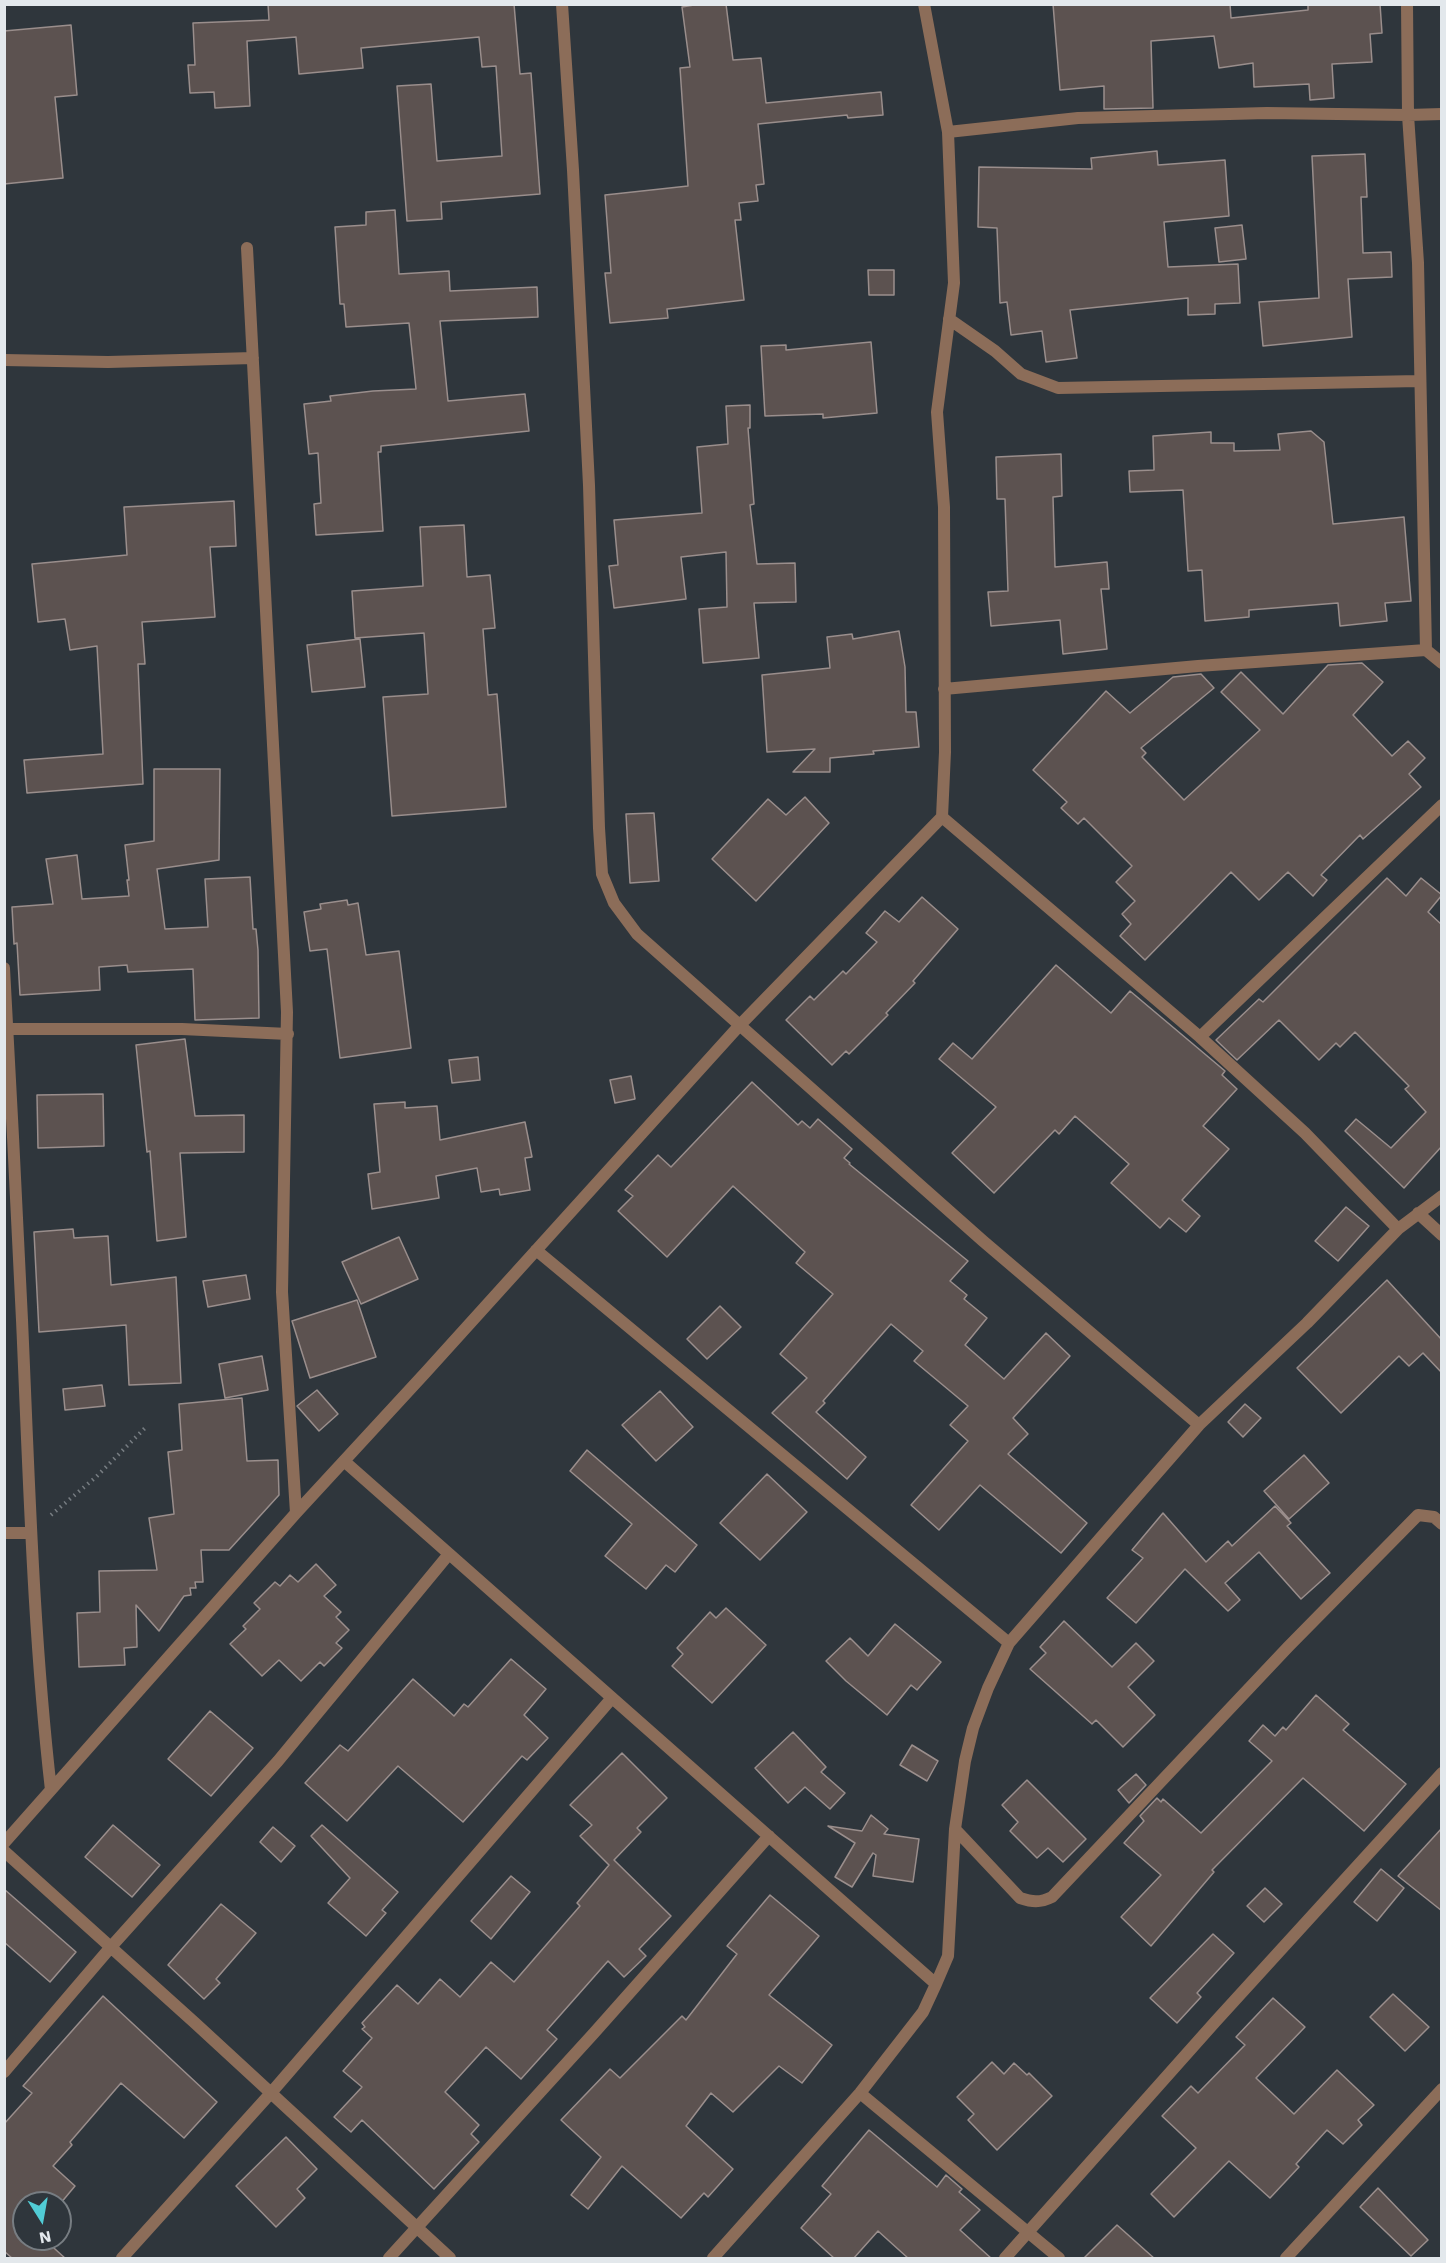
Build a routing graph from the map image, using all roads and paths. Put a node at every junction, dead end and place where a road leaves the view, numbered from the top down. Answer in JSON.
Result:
{"nodes":[{"id":1,"x":562,"y":4,"type":"edge"},
{"id":2,"x":924,"y":4,"type":"edge"},
{"id":3,"x":1407,"y":4,"type":"edge"},
{"id":4,"x":1442,"y":114,"type":"edge"},
{"id":5,"x":1407,"y":116,"type":"junction"},
{"id":6,"x":948,"y":132,"type":"junction"},
{"id":7,"x":248,"y":248,"type":"dead end"},
{"id":8,"x":949,"y":319,"type":"junction"},
{"id":9,"x":253,"y":358,"type":"junction"},
{"id":10,"x":4,"y":360,"type":"edge"},
{"id":11,"x":1419,"y":381,"type":"junction"},
{"id":12,"x":1426,"y":650,"type":"junction"},
{"id":13,"x":1442,"y":663,"type":"edge"},
{"id":14,"x":944,"y":689,"type":"junction"},
{"id":15,"x":1442,"y":805,"type":"edge"},
{"id":16,"x":942,"y":817,"type":"junction"},
{"id":17,"x":4,"y":968,"type":"edge"},
{"id":18,"x":740,"y":1026,"type":"junction"},
{"id":19,"x":8,"y":1029,"type":"junction"},
{"id":20,"x":288,"y":1034,"type":"junction"},
{"id":21,"x":1200,"y":1037,"type":"junction"},
{"id":22,"x":1442,"y":1196,"type":"edge"},
{"id":23,"x":1418,"y":1213,"type":"junction"},
{"id":24,"x":1398,"y":1228,"type":"junction"},
{"id":25,"x":1442,"y":1235,"type":"edge"},
{"id":26,"x":536,"y":1250,"type":"junction"},
{"id":27,"x":1199,"y":1425,"type":"junction"},
{"id":28,"x":144,"y":1428,"type":"dead end"},
{"id":29,"x":344,"y":1461,"type":"junction"},
{"id":30,"x":296,"y":1513,"type":"junction"},
{"id":31,"x":1442,"y":1524,"type":"edge"},
{"id":32,"x":4,"y":1533,"type":"edge"},
{"id":33,"x":30,"y":1533,"type":"junction"},
{"id":34,"x":449,"y":1554,"type":"junction"},
{"id":35,"x":1009,"y":1643,"type":"junction"},
{"id":36,"x":612,"y":1698,"type":"junction"},
{"id":37,"x":1442,"y":1773,"type":"edge"},
{"id":38,"x":51,"y":1790,"type":"junction"},
{"id":39,"x":955,"y":1829,"type":"junction"},
{"id":40,"x":769,"y":1836,"type":"junction"},
{"id":41,"x":4,"y":1843,"type":"edge"},
{"id":42,"x":4,"y":1851,"type":"edge"},
{"id":43,"x":110,"y":1948,"type":"junction"},
{"id":44,"x":936,"y":1984,"type":"junction"},
{"id":45,"x":4,"y":2072,"type":"edge"},
{"id":46,"x":1442,"y":2089,"type":"edge"},
{"id":47,"x":860,"y":2093,"type":"junction"},
{"id":48,"x":270,"y":2094,"type":"junction"},
{"id":49,"x":417,"y":2227,"type":"junction"},
{"id":50,"x":1028,"y":2233,"type":"junction"},
{"id":51,"x":122,"y":2259,"type":"edge"},
{"id":52,"x":389,"y":2259,"type":"edge"},
{"id":53,"x":450,"y":2259,"type":"edge"},
{"id":54,"x":714,"y":2259,"type":"edge"},
{"id":55,"x":1005,"y":2259,"type":"edge"},
{"id":56,"x":1059,"y":2259,"type":"edge"},
{"id":57,"x":1286,"y":2259,"type":"edge"}],
"edges":[{"from":1,"to":18,"type":"street"},
{"from":2,"to":6,"type":"street"},
{"from":3,"to":5,"type":"street"},
{"from":4,"to":5,"type":"street"},
{"from":5,"to":6,"type":"street"},
{"from":5,"to":11,"type":"street"},
{"from":6,"to":8,"type":"street"},
{"from":7,"to":9,"type":"street"},
{"from":8,"to":11,"type":"street"},
{"from":8,"to":14,"type":"street"},
{"from":9,"to":10,"type":"street"},
{"from":9,"to":20,"type":"street"},
{"from":11,"to":12,"type":"street"},
{"from":12,"to":13,"type":"street"},
{"from":12,"to":14,"type":"street"},
{"from":14,"to":16,"type":"street"},
{"from":15,"to":21,"type":"street"},
{"from":16,"to":18,"type":"street"},
{"from":16,"to":21,"type":"street"},
{"from":17,"to":19,"type":"street"},
{"from":18,"to":26,"type":"street"},
{"from":18,"to":27,"type":"street"},
{"from":19,"to":20,"type":"street"},
{"from":19,"to":33,"type":"street"},
{"from":20,"to":30,"type":"street"},
{"from":21,"to":24,"type":"street"},
{"from":22,"to":23,"type":"street"},
{"from":23,"to":24,"type":"street"},
{"from":23,"to":25,"type":"street"},
{"from":24,"to":27,"type":"street"},
{"from":26,"to":29,"type":"street"},
{"from":26,"to":35,"type":"street"},
{"from":27,"to":35,"type":"street"},
{"from":28,"to":33,"type":"path"},
{"from":29,"to":30,"type":"street"},
{"from":29,"to":34,"type":"street"},
{"from":30,"to":38,"type":"street"},
{"from":31,"to":39,"type":"street"},
{"from":32,"to":33,"type":"street"},
{"from":33,"to":38,"type":"street"},
{"from":34,"to":36,"type":"street"},
{"from":34,"to":43,"type":"street"},
{"from":35,"to":39,"type":"street"},
{"from":36,"to":40,"type":"street"},
{"from":36,"to":48,"type":"street"},
{"from":37,"to":50,"type":"street"},
{"from":38,"to":41,"type":"street"},
{"from":39,"to":44,"type":"street"},
{"from":40,"to":44,"type":"street"},
{"from":40,"to":49,"type":"street"},
{"from":42,"to":43,"type":"street"},
{"from":43,"to":45,"type":"street"},
{"from":43,"to":48,"type":"street"},
{"from":44,"to":47,"type":"street"},
{"from":46,"to":57,"type":"street"},
{"from":47,"to":50,"type":"street"},
{"from":47,"to":54,"type":"street"},
{"from":48,"to":49,"type":"street"},
{"from":48,"to":51,"type":"street"},
{"from":49,"to":52,"type":"street"},
{"from":49,"to":53,"type":"street"},
{"from":50,"to":55,"type":"street"},
{"from":50,"to":56,"type":"street"}]}
